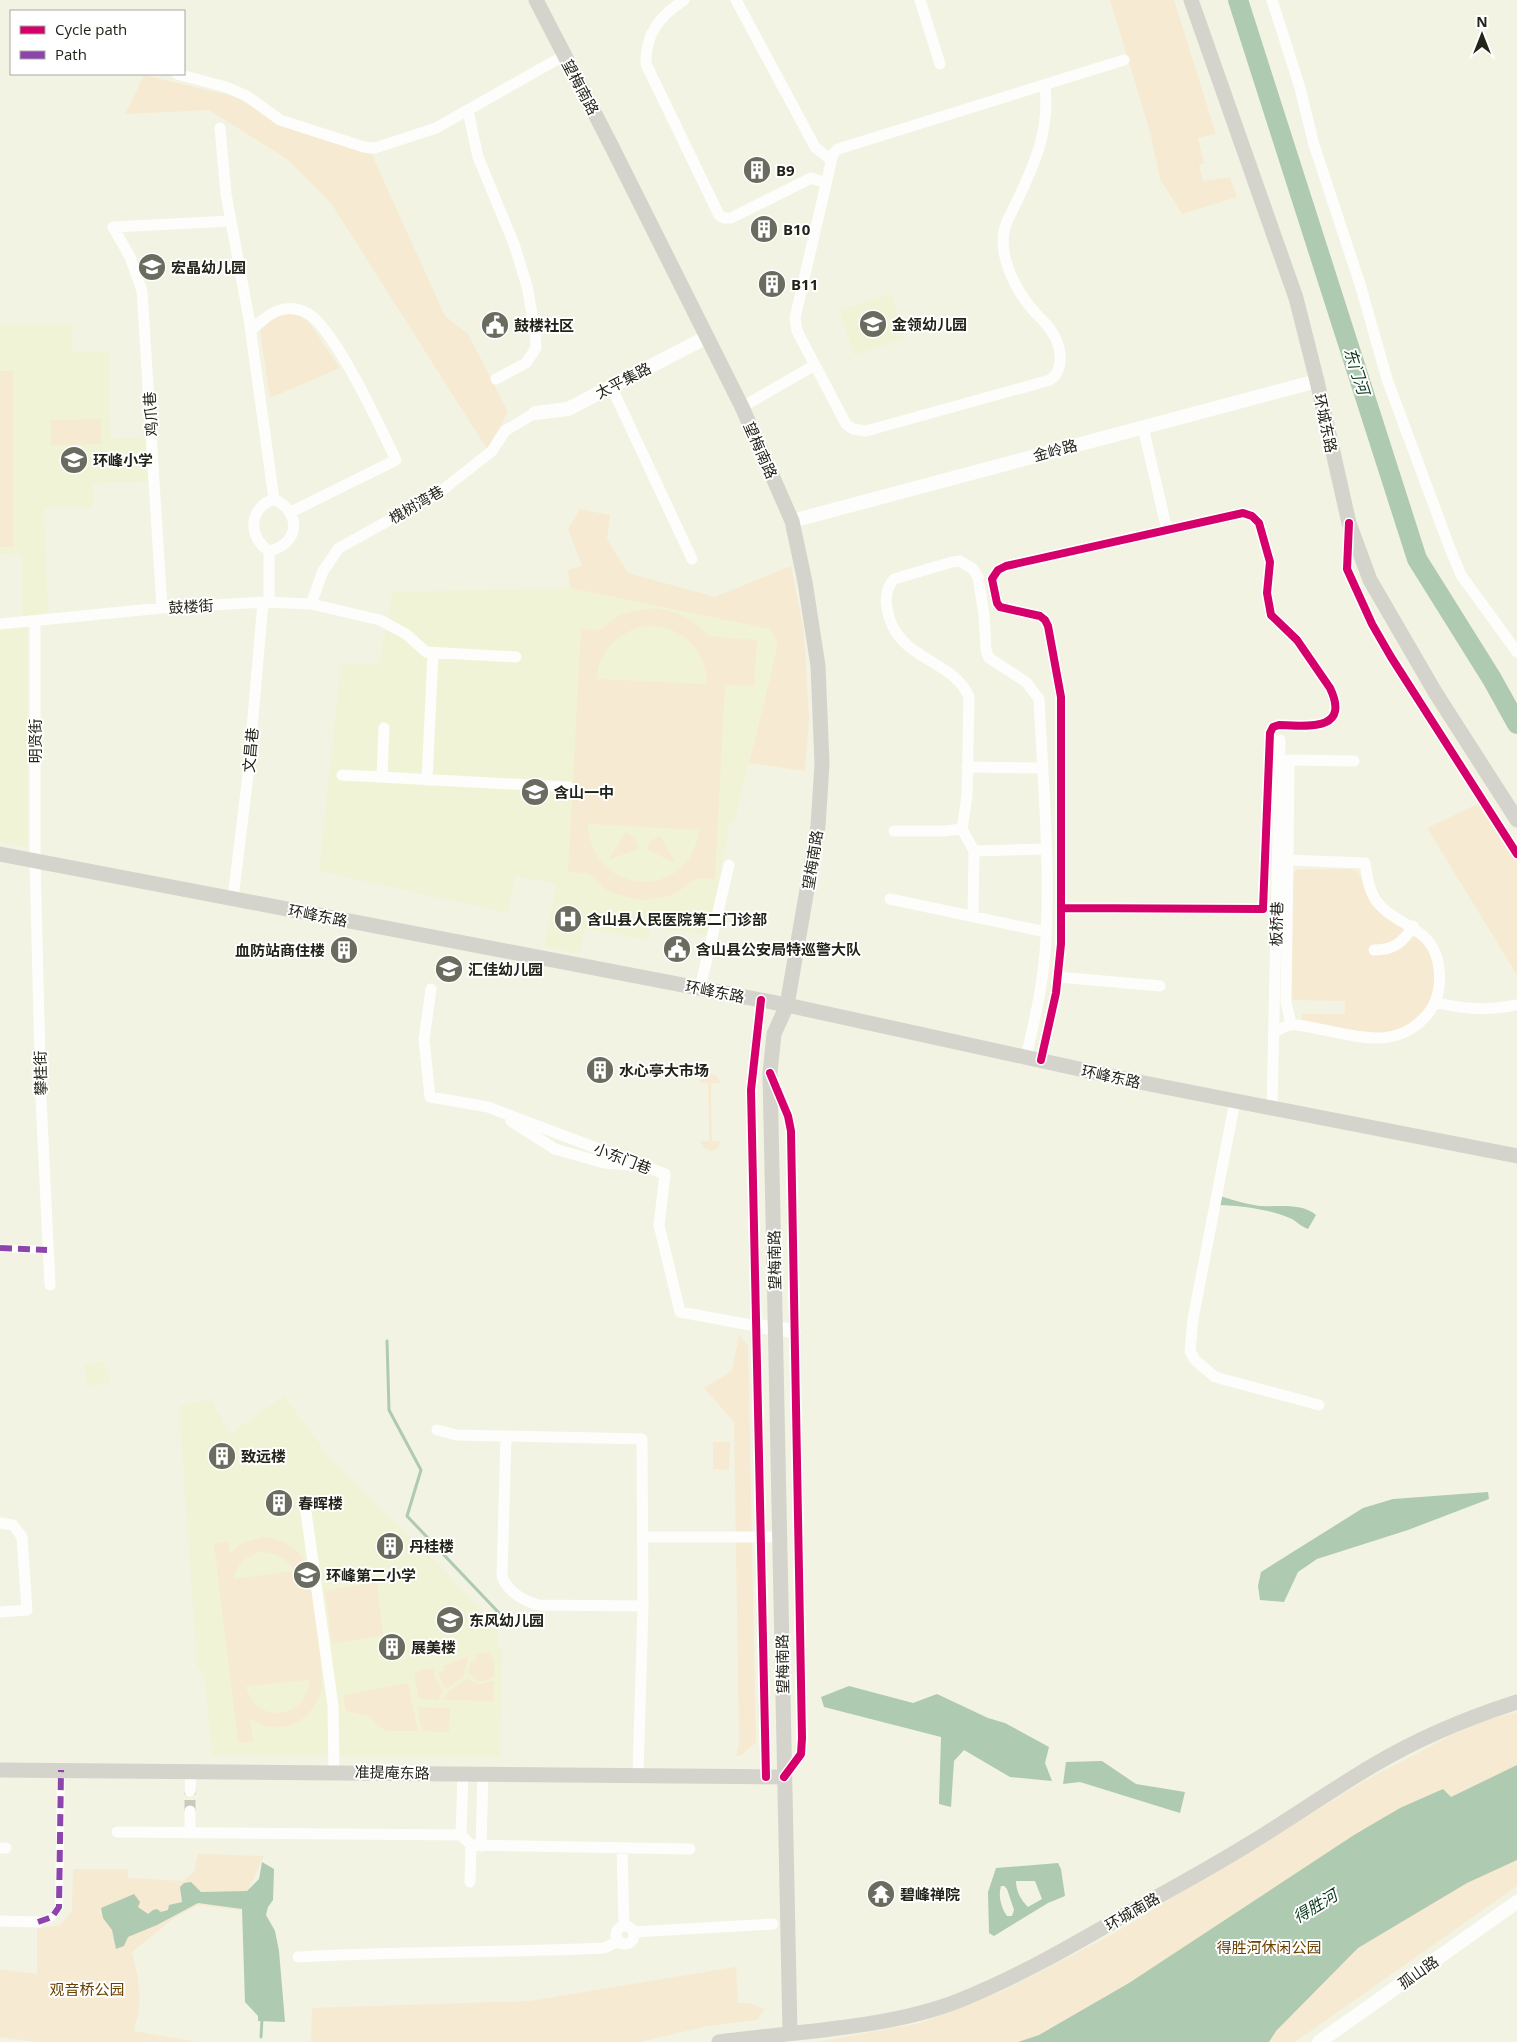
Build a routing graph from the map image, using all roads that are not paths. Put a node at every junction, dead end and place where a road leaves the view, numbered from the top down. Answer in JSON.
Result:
{"nodes":[{"id":1,"x":536,"y":0,"type":"edge"},
{"id":2,"x":684,"y":0,"type":"edge"},
{"id":3,"x":736,"y":0,"type":"edge"},
{"id":4,"x":920,"y":0,"type":"edge"},
{"id":5,"x":1191,"y":0,"type":"edge"},
{"id":6,"x":1272,"y":0,"type":"edge"},
{"id":7,"x":565,"y":56,"type":"junction"},
{"id":8,"x":1124,"y":60,"type":"dead end"},
{"id":9,"x":940,"y":64,"type":"dead end"},
{"id":10,"x":181,"y":75,"type":"edge"},
{"id":11,"x":1045,"y":85,"type":"junction"},
{"id":12,"x":468,"y":111,"type":"junction"},
{"id":13,"x":220,"y":128,"type":"dead end"},
{"id":14,"x":831,"y":160,"type":"junction"},
{"id":15,"x":826,"y":183,"type":"junction"},
{"id":16,"x":231,"y":221,"type":"junction"},
{"id":17,"x":251,"y":331,"type":"junction"},
{"id":18,"x":707,"y":337,"type":"junction"},
{"id":19,"x":815,"y":365,"type":"junction"},
{"id":20,"x":496,"y":379,"type":"dead end"},
{"id":21,"x":1317,"y":381,"type":"junction"},
{"id":22,"x":611,"y":386,"type":"junction"},
{"id":23,"x":742,"y":407,"type":"junction"},
{"id":24,"x":535,"y":413,"type":"joint"},
{"id":25,"x":1143,"y":427,"type":"junction"},
{"id":26,"x":274,"y":499,"type":"junction"},
{"id":27,"x":291,"y":512,"type":"junction"},
{"id":28,"x":792,"y":521,"type":"junction"},
{"id":29,"x":1349,"y":523,"type":"junction"},
{"id":30,"x":1167,"y":530,"type":"junction"},
{"id":31,"x":269,"y":551,"type":"junction"},
{"id":32,"x":692,"y":559,"type":"dead end"},
{"id":33,"x":266,"y":602,"type":"junction"},
{"id":34,"x":311,"y":604,"type":"junction"},
{"id":35,"x":162,"y":608,"type":"junction"},
{"id":36,"x":34,"y":621,"type":"junction"},
{"id":37,"x":0,"y":624,"type":"edge"},
{"id":38,"x":1517,"y":652,"type":"edge"},
{"id":39,"x":433,"y":654,"type":"junction"},
{"id":40,"x":516,"y":658,"type":"dead end"},
{"id":41,"x":384,"y":728,"type":"dead end"},
{"id":42,"x":1280,"y":740,"type":"dead end"},
{"id":43,"x":1354,"y":761,"type":"dead end"},
{"id":44,"x":967,"y":767,"type":"junction"},
{"id":45,"x":1042,"y":768,"type":"junction"},
{"id":46,"x":342,"y":775,"type":"dead end"},
{"id":47,"x":382,"y":777,"type":"junction"},
{"id":48,"x":427,"y":780,"type":"junction"},
{"id":49,"x":568,"y":787,"type":"dead end"},
{"id":50,"x":1517,"y":820,"type":"edge"},
{"id":51,"x":962,"y":829,"type":"junction"},
{"id":52,"x":894,"y":831,"type":"dead end"},
{"id":53,"x":1046,"y":849,"type":"junction"},
{"id":54,"x":974,"y":851,"type":"junction"},
{"id":55,"x":0,"y":854,"type":"edge"},
{"id":56,"x":1517,"y":854,"type":"edge"},
{"id":57,"x":1288,"y":860,"type":"junction"},
{"id":58,"x":34,"y":861,"type":"junction"},
{"id":59,"x":728,"y":865,"type":"dead end"},
{"id":60,"x":233,"y":898,"type":"junction"},
{"id":61,"x":890,"y":899,"type":"dead end"},
{"id":62,"x":1062,"y":908,"type":"junction"},
{"id":63,"x":973,"y":916,"type":"junction"},
{"id":64,"x":1412,"y":926,"type":"junction"},
{"id":65,"x":1046,"y":932,"type":"junction"},
{"id":66,"x":1374,"y":950,"type":"dead end"},
{"id":67,"x":1058,"y":977,"type":"junction"},
{"id":68,"x":1160,"y":986,"type":"dead end"},
{"id":69,"x":700,"y":988,"type":"junction"},
{"id":70,"x":431,"y":989,"type":"dead end"},
{"id":71,"x":761,"y":1000,"type":"junction"},
{"id":72,"x":1436,"y":1002,"type":"junction"},
{"id":73,"x":1517,"y":1005,"type":"edge"},
{"id":74,"x":788,"y":1006,"type":"junction"},
{"id":75,"x":1291,"y":1024,"type":"junction"},
{"id":76,"x":1274,"y":1032,"type":"junction"},
{"id":77,"x":1033,"y":1059,"type":"junction"},
{"id":78,"x":770,"y":1073,"type":"junction"},
{"id":79,"x":1235,"y":1101,"type":"junction"},
{"id":80,"x":1272,"y":1109,"type":"junction"},
{"id":81,"x":1517,"y":1156,"type":"edge"},
{"id":82,"x":0,"y":1248,"type":"edge"},
{"id":83,"x":46,"y":1250,"type":"junction"},
{"id":84,"x":50,"y":1285,"type":"dead end"},
{"id":85,"x":756,"y":1326,"type":"junction"},
{"id":86,"x":775,"y":1329,"type":"junction"},
{"id":87,"x":794,"y":1331,"type":"junction"},
{"id":88,"x":1319,"y":1405,"type":"dead end"},
{"id":89,"x":437,"y":1430,"type":"dead end"},
{"id":90,"x":506,"y":1436,"type":"junction"},
{"id":91,"x":306,"y":1512,"type":"dead end"},
{"id":92,"x":0,"y":1523,"type":"edge"},
{"id":93,"x":642,"y":1537,"type":"junction"},
{"id":94,"x":761,"y":1537,"type":"junction"},
{"id":95,"x":780,"y":1537,"type":"junction"},
{"id":96,"x":643,"y":1606,"type":"junction"},
{"id":97,"x":0,"y":1612,"type":"edge"},
{"id":98,"x":783,"y":1678,"type":"dead end"},
{"id":99,"x":1517,"y":1702,"type":"edge"},
{"id":100,"x":0,"y":1770,"type":"edge"},
{"id":101,"x":61,"y":1770,"type":"junction"},
{"id":102,"x":191,"y":1772,"type":"junction"},
{"id":103,"x":334,"y":1772,"type":"junction"},
{"id":104,"x":463,"y":1773,"type":"junction"},
{"id":105,"x":483,"y":1773,"type":"junction"},
{"id":106,"x":638,"y":1774,"type":"junction"},
{"id":107,"x":766,"y":1777,"type":"junction"},
{"id":108,"x":784,"y":1777,"type":"junction"},
{"id":109,"x":190,"y":1791,"type":"tunnel mouth"},
{"id":110,"x":190,"y":1811,"type":"tunnel mouth"},
{"id":111,"x":117,"y":1832,"type":"dead end"},
{"id":112,"x":190,"y":1833,"type":"junction"},
{"id":113,"x":461,"y":1835,"type":"junction"},
{"id":114,"x":476,"y":1846,"type":"junction"},
{"id":115,"x":622,"y":1848,"type":"junction"},
{"id":116,"x":690,"y":1849,"type":"dead end"},
{"id":117,"x":470,"y":1882,"type":"dead end"},
{"id":118,"x":1517,"y":1902,"type":"edge"},
{"id":119,"x":0,"y":1921,"type":"edge"},
{"id":120,"x":38,"y":1922,"type":"joint"},
{"id":121,"x":773,"y":1924,"type":"dead end"},
{"id":122,"x":629,"y":1929,"type":"junction"},
{"id":123,"x":298,"y":1957,"type":"dead end"},
{"id":124,"x":790,"y":2032,"type":"junction"},
{"id":125,"x":719,"y":2042,"type":"edge"},
{"id":126,"x":1319,"y":2042,"type":"edge"}],
"edges":[{"from":1,"to":7,"type":"main road","name":"望梅南路"},
{"from":2,"to":15,"type":"street"},
{"from":3,"to":14,"type":"street"},
{"from":4,"to":9,"type":"street"},
{"from":5,"to":21,"type":"main road","name":"环城东路"},
{"from":6,"to":38,"type":"street"},
{"from":7,"to":12,"type":"street"},
{"from":7,"to":18,"type":"main road","name":"望梅南路"},
{"from":8,"to":11,"type":"street"},
{"from":10,"to":12,"type":"street"},
{"from":11,"to":14,"type":"street"},
{"from":11,"to":19,"type":"street"},
{"from":12,"to":20,"type":"street"},
{"from":13,"to":16,"type":"street"},
{"from":14,"to":15,"type":"street"},
{"from":15,"to":19,"type":"street"},
{"from":16,"to":17,"type":"street"},
{"from":16,"to":35,"type":"street","name":"鸡爪巷"},
{"from":17,"to":26,"type":"street"},
{"from":17,"to":27,"type":"street"},
{"from":18,"to":22,"type":"street","name":"太平集路"},
{"from":18,"to":23,"type":"main road","name":"望梅南路"},
{"from":19,"to":23,"type":"street"},
{"from":21,"to":25,"type":"street","name":"金岭路"},
{"from":21,"to":29,"type":"main road","name":"环城东路"},
{"from":22,"to":24,"type":"street","name":"太平集路"},
{"from":22,"to":32,"type":"street"},
{"from":23,"to":28,"type":"main road","name":"望梅南路"},
{"from":24,"to":34,"type":"street","name":"槐树湾巷"},
{"from":25,"to":28,"type":"street","name":"金岭路"},
{"from":25,"to":30,"type":"street"},
{"from":26,"to":27,"type":"street"},
{"from":26,"to":31,"type":"street"},
{"from":27,"to":31,"type":"street"},
{"from":28,"to":74,"type":"main road","name":"望梅南路"},
{"from":29,"to":50,"type":"main road","name":"环城东路"},
{"from":29,"to":56,"type":"street"},
{"from":30,"to":62,"type":"street"},
{"from":30,"to":62,"type":"street"},
{"from":31,"to":33,"type":"street","name":"文昌巷"},
{"from":33,"to":34,"type":"street","name":"鼓楼街"},
{"from":33,"to":35,"type":"street","name":"鼓楼街"},
{"from":33,"to":60,"type":"street","name":"文昌巷"},
{"from":34,"to":39,"type":"street","name":"鼓楼街"},
{"from":35,"to":36,"type":"street","name":"鼓楼街"},
{"from":36,"to":37,"type":"street","name":"鼓楼街"},
{"from":36,"to":58,"type":"street","name":"明贤街"},
{"from":39,"to":40,"type":"street"},
{"from":39,"to":48,"type":"street"},
{"from":41,"to":47,"type":"street"},
{"from":42,"to":76,"type":"street","name":"板桥巷"},
{"from":43,"to":57,"type":"street"},
{"from":44,"to":45,"type":"street"},
{"from":44,"to":45,"type":"street"},
{"from":44,"to":51,"type":"street"},
{"from":45,"to":53,"type":"street"},
{"from":46,"to":47,"type":"street"},
{"from":47,"to":48,"type":"street"},
{"from":48,"to":49,"type":"street"},
{"from":51,"to":52,"type":"street"},
{"from":51,"to":54,"type":"street"},
{"from":53,"to":54,"type":"street"},
{"from":53,"to":65,"type":"street"},
{"from":54,"to":63,"type":"street"},
{"from":55,"to":58,"type":"main road","name":"环峰东路"},
{"from":57,"to":64,"type":"street"},
{"from":57,"to":75,"type":"street"},
{"from":58,"to":60,"type":"main road","name":"环峰东路"},
{"from":58,"to":83,"type":"street","name":"攀桂街"},
{"from":59,"to":69,"type":"street"},
{"from":60,"to":69,"type":"main road","name":"环峰东路"},
{"from":61,"to":63,"type":"street"},
{"from":62,"to":67,"type":"street"},
{"from":63,"to":65,"type":"street"},
{"from":64,"to":66,"type":"street"},
{"from":64,"to":72,"type":"street"},
{"from":65,"to":77,"type":"street"},
{"from":67,"to":68,"type":"street"},
{"from":67,"to":77,"type":"street"},
{"from":69,"to":71,"type":"main road","name":"环峰东路"},
{"from":70,"to":85,"type":"street","name":"小东门巷"},
{"from":71,"to":74,"type":"main road","name":"环峰东路"},
{"from":71,"to":85,"type":"street"},
{"from":72,"to":73,"type":"street"},
{"from":72,"to":75,"type":"street"},
{"from":74,"to":77,"type":"main road","name":"环峰东路"},
{"from":74,"to":78,"type":"main road","name":"望梅南路"},
{"from":75,"to":76,"type":"street"},
{"from":76,"to":80,"type":"street","name":"板桥巷"},
{"from":77,"to":79,"type":"main road","name":"环峰东路"},
{"from":78,"to":86,"type":"main road","name":"望梅南路"},
{"from":78,"to":87,"type":"street"},
{"from":79,"to":80,"type":"main road","name":"环峰东路"},
{"from":79,"to":88,"type":"street"},
{"from":80,"to":81,"type":"main road","name":"环峰东路"},
{"from":82,"to":83,"type":"street"},
{"from":83,"to":84,"type":"street","name":"攀桂街"},
{"from":85,"to":86,"type":"street"},
{"from":85,"to":94,"type":"street"},
{"from":86,"to":87,"type":"street"},
{"from":86,"to":95,"type":"main road","name":"望梅南路"},
{"from":87,"to":108,"type":"street"},
{"from":89,"to":90,"type":"street"},
{"from":90,"to":93,"type":"street"},
{"from":90,"to":96,"type":"street"},
{"from":91,"to":103,"type":"street"},
{"from":92,"to":97,"type":"street"},
{"from":93,"to":94,"type":"street"},
{"from":93,"to":96,"type":"street"},
{"from":94,"to":95,"type":"street"},
{"from":94,"to":107,"type":"street"},
{"from":95,"to":108,"type":"main road","name":"望梅南路"},
{"from":96,"to":106,"type":"street"},
{"from":98,"to":108,"type":"main road","name":"望梅南路"},
{"from":99,"to":124,"type":"main road","name":"环城南路"},
{"from":100,"to":101,"type":"main road","name":"准提庵东路"},
{"from":101,"to":102,"type":"main road","name":"准提庵东路"},
{"from":101,"to":120,"type":"street"},
{"from":102,"to":103,"type":"main road","name":"准提庵东路"},
{"from":102,"to":109,"type":"street"},
{"from":103,"to":104,"type":"main road","name":"准提庵东路"},
{"from":104,"to":105,"type":"main road","name":"准提庵东路"},
{"from":104,"to":113,"type":"street"},
{"from":105,"to":106,"type":"main road","name":"准提庵东路"},
{"from":105,"to":114,"type":"street"},
{"from":106,"to":107,"type":"main road","name":"准提庵东路"},
{"from":107,"to":108,"type":"main road","name":"准提庵东路"},
{"from":108,"to":124,"type":"main road","name":"望梅南路"},
{"from":110,"to":112,"type":"street"},
{"from":111,"to":112,"type":"street"},
{"from":112,"to":113,"type":"street"},
{"from":113,"to":114,"type":"street"},
{"from":114,"to":115,"type":"street"},
{"from":114,"to":117,"type":"street"},
{"from":115,"to":116,"type":"street"},
{"from":115,"to":122,"type":"street"},
{"from":118,"to":126,"type":"street","name":"孤山路"},
{"from":119,"to":120,"type":"street"},
{"from":121,"to":122,"type":"street"},
{"from":122,"to":123,"type":"street"},
{"from":124,"to":125,"type":"main road","name":"环城南路"}]}
